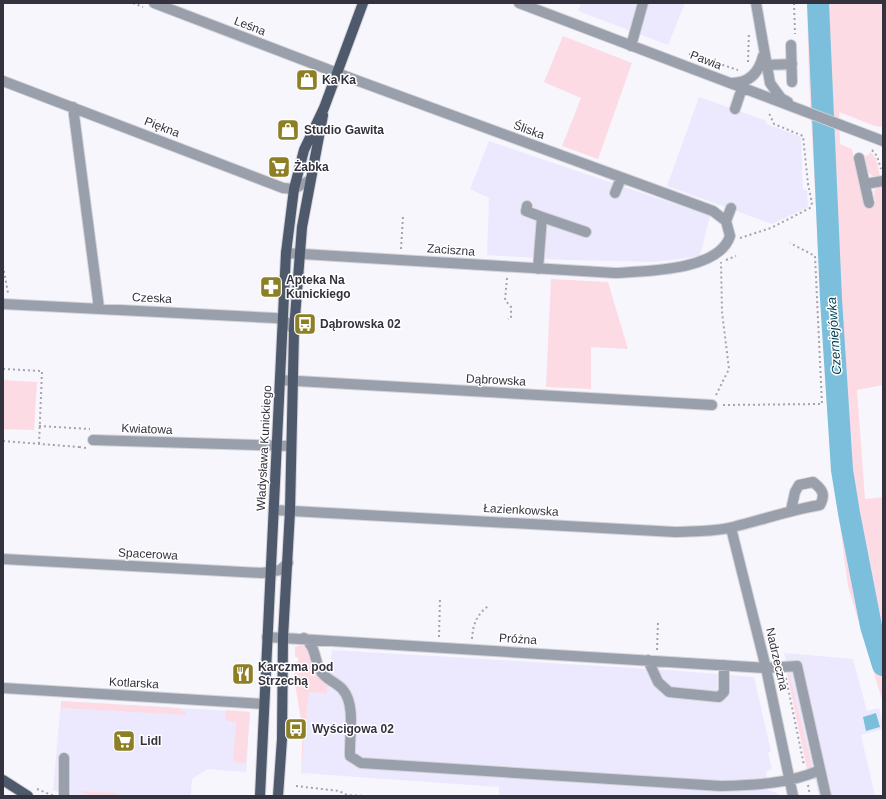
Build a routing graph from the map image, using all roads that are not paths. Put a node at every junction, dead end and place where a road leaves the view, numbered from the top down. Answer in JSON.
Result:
{"nodes":[{"id":1,"x":154,"y":3,"type":"edge"},
{"id":2,"x":363,"y":3,"type":"edge"},
{"id":3,"x":519,"y":3,"type":"edge"},
{"id":4,"x":644,"y":3,"type":"edge"},
{"id":5,"x":756,"y":3,"type":"edge"},
{"id":6,"x":791,"y":45,"type":"dead end"},
{"id":7,"x":632,"y":46,"type":"junction"},
{"id":8,"x":764,"y":53,"type":"junction"},
{"id":9,"x":792,"y":64,"type":"junction"},
{"id":10,"x":766,"y":65,"type":"junction"},
{"id":11,"x":337,"y":73,"type":"junction"},
{"id":12,"x":3,"y":81,"type":"edge"},
{"id":13,"x":728,"y":82,"type":"junction"},
{"id":14,"x":792,"y":82,"type":"dead end"},
{"id":15,"x":742,"y":88,"type":"junction"},
{"id":16,"x":72,"y":107,"type":"junction"},
{"id":17,"x":324,"y":108,"type":"junction"},
{"id":18,"x":735,"y":109,"type":"dead end"},
{"id":19,"x":799,"y":109,"type":"junction"},
{"id":20,"x":883,"y":141,"type":"edge"},
{"id":21,"x":859,"y":158,"type":"dead end"},
{"id":22,"x":621,"y":178,"type":"junction"},
{"id":23,"x":310,"y":180,"type":"junction"},
{"id":24,"x":883,"y":181,"type":"edge"},
{"id":25,"x":865,"y":184,"type":"junction"},
{"id":26,"x":294,"y":189,"type":"junction"},
{"id":27,"x":616,"y":193,"type":"dead end"},
{"id":28,"x":869,"y":203,"type":"dead end"},
{"id":29,"x":527,"y":206,"type":"dead end"},
{"id":30,"x":731,"y":208,"type":"dead end"},
{"id":31,"x":542,"y":216,"type":"junction"},
{"id":32,"x":726,"y":221,"type":"junction"},
{"id":33,"x":586,"y":232,"type":"dead end"},
{"id":34,"x":286,"y":253,"type":"junction"},
{"id":35,"x":299,"y":253,"type":"junction"},
{"id":36,"x":538,"y":269,"type":"junction"},
{"id":37,"x":3,"y":304,"type":"edge"},
{"id":38,"x":99,"y":308,"type":"junction"},
{"id":39,"x":283,"y":319,"type":"junction"},
{"id":40,"x":294,"y":330,"type":"junction"},
{"id":41,"x":280,"y":380,"type":"junction"},
{"id":42,"x":292,"y":381,"type":"junction"},
{"id":43,"x":712,"y":405,"type":"road end"},
{"id":44,"x":93,"y":440,"type":"road end"},
{"id":45,"x":291,"y":446,"type":"junction"},
{"id":46,"x":276,"y":447,"type":"junction"},
{"id":47,"x":274,"y":510,"type":"junction"},
{"id":48,"x":290,"y":510,"type":"junction"},
{"id":49,"x":791,"y":510,"type":"dead end"},
{"id":50,"x":731,"y":528,"type":"junction"},
{"id":51,"x":3,"y":559,"type":"edge"},
{"id":52,"x":288,"y":563,"type":"junction"},
{"id":53,"x":271,"y":573,"type":"junction"},
{"id":54,"x":268,"y":637,"type":"junction"},
{"id":55,"x":283,"y":637,"type":"junction"},
{"id":56,"x":304,"y":638,"type":"junction"},
{"id":57,"x":648,"y":660,"type":"junction"},
{"id":58,"x":724,"y":664,"type":"junction"},
{"id":59,"x":766,"y":668,"type":"junction"},
{"id":60,"x":3,"y":688,"type":"edge"},
{"id":61,"x":264,"y":704,"type":"junction"},
{"id":62,"x":64,"y":758,"type":"dead end"},
{"id":63,"x":820,"y":770,"type":"junction"},
{"id":64,"x":3,"y":780,"type":"edge"},
{"id":65,"x":790,"y":780,"type":"junction"},
{"id":66,"x":32,"y":792,"type":"edge"},
{"id":67,"x":64,"y":796,"type":"edge"},
{"id":68,"x":260,"y":796,"type":"edge"},
{"id":69,"x":278,"y":796,"type":"edge"},
{"id":70,"x":793,"y":796,"type":"edge"},
{"id":71,"x":826,"y":796,"type":"edge"}],
"edges":[{"from":1,"to":11,"type":"street","name":"Leśna"},
{"from":2,"to":11,"type":"main road","name":"Władysława Kunickiego"},
{"from":3,"to":7,"type":"street","name":"Pawia"},
{"from":4,"to":7,"type":"street"},
{"from":5,"to":8,"type":"street"},
{"from":6,"to":9,"type":"street"},
{"from":7,"to":13,"type":"street","name":"Pawia"},
{"from":8,"to":10,"type":"street"},
{"from":8,"to":13,"type":"street"},
{"from":9,"to":10,"type":"street"},
{"from":9,"to":14,"type":"street"},
{"from":10,"to":19,"type":"street"},
{"from":11,"to":17,"type":"main road","name":"Władysława Kunickiego"},
{"from":11,"to":22,"type":"street","name":"Śliska"},
{"from":12,"to":16,"type":"street","name":"Piękna"},
{"from":13,"to":15,"type":"street","name":"Pawia"},
{"from":15,"to":18,"type":"street"},
{"from":15,"to":19,"type":"street","name":"Pawia"},
{"from":16,"to":26,"type":"street","name":"Piękna"},
{"from":16,"to":38,"type":"street"},
{"from":17,"to":23,"type":"main road","name":"Władysława Kunickiego"},
{"from":17,"to":26,"type":"main road","name":"Władysława Kunickiego"},
{"from":19,"to":20,"type":"street","name":"Pawia"},
{"from":21,"to":25,"type":"street"},
{"from":22,"to":27,"type":"street"},
{"from":22,"to":32,"type":"street","name":"Śliska"},
{"from":23,"to":26,"type":"street"},
{"from":23,"to":35,"type":"main road","name":"Władysława Kunickiego"},
{"from":24,"to":25,"type":"street"},
{"from":25,"to":28,"type":"street"},
{"from":26,"to":34,"type":"main road","name":"Władysława Kunickiego"},
{"from":29,"to":31,"type":"street"},
{"from":30,"to":32,"type":"street"},
{"from":31,"to":33,"type":"street"},
{"from":31,"to":36,"type":"street"},
{"from":32,"to":36,"type":"street","name":"Zaciszna"},
{"from":34,"to":35,"type":"street","name":"Zaciszna"},
{"from":34,"to":39,"type":"main road","name":"Władysława Kunickiego"},
{"from":35,"to":36,"type":"street","name":"Zaciszna"},
{"from":35,"to":40,"type":"main road","name":"Władysława Kunickiego"},
{"from":37,"to":38,"type":"street","name":"Czeska"},
{"from":38,"to":39,"type":"street","name":"Czeska"},
{"from":39,"to":40,"type":"street"},
{"from":39,"to":41,"type":"main road","name":"Władysława Kunickiego"},
{"from":40,"to":42,"type":"main road","name":"Władysława Kunickiego"},
{"from":41,"to":42,"type":"street","name":"Dąbrowska"},
{"from":41,"to":46,"type":"main road","name":"Władysława Kunickiego"},
{"from":42,"to":43,"type":"street","name":"Dąbrowska"},
{"from":42,"to":45,"type":"main road","name":"Władysława Kunickiego"},
{"from":44,"to":46,"type":"street","name":"Kwiatowa"},
{"from":45,"to":46,"type":"street","name":"Kwiatowa"},
{"from":45,"to":48,"type":"main road","name":"Władysława Kunickiego"},
{"from":46,"to":47,"type":"main road","name":"Władysława Kunickiego"},
{"from":47,"to":48,"type":"street","name":"Łazienkowska"},
{"from":47,"to":53,"type":"main road","name":"Władysława Kunickiego"},
{"from":48,"to":50,"type":"street","name":"Łazienkowska"},
{"from":48,"to":52,"type":"main road","name":"Władysława Kunickiego"},
{"from":49,"to":50,"type":"street","name":"Łazienkowska"},
{"from":50,"to":59,"type":"street","name":"Nadrzeczna"},
{"from":51,"to":53,"type":"street","name":"Spacerowa"},
{"from":52,"to":53,"type":"street"},
{"from":52,"to":55,"type":"main road","name":"Władysława Kunickiego"},
{"from":53,"to":54,"type":"main road","name":"Władysława Kunickiego"},
{"from":54,"to":55,"type":"street","name":"Próżna"},
{"from":54,"to":61,"type":"main road","name":"Władysława Kunickiego"},
{"from":55,"to":56,"type":"street","name":"Próżna"},
{"from":55,"to":69,"type":"main road","name":"Władysława Kunickiego"},
{"from":56,"to":57,"type":"street","name":"Próżna"},
{"from":56,"to":65,"type":"street"},
{"from":57,"to":58,"type":"street","name":"Próżna"},
{"from":57,"to":58,"type":"street"},
{"from":58,"to":59,"type":"street","name":"Próżna"},
{"from":59,"to":63,"type":"street","name":"Próżna"},
{"from":59,"to":65,"type":"street","name":"Nadrzeczna"},
{"from":60,"to":61,"type":"street","name":"Kotlarska"},
{"from":61,"to":68,"type":"main road","name":"Władysława Kunickiego"},
{"from":62,"to":67,"type":"street"},
{"from":63,"to":65,"type":"street"},
{"from":63,"to":71,"type":"street"},
{"from":64,"to":66,"type":"main road"},
{"from":65,"to":70,"type":"street","name":"Nadrzeczna"}]}
